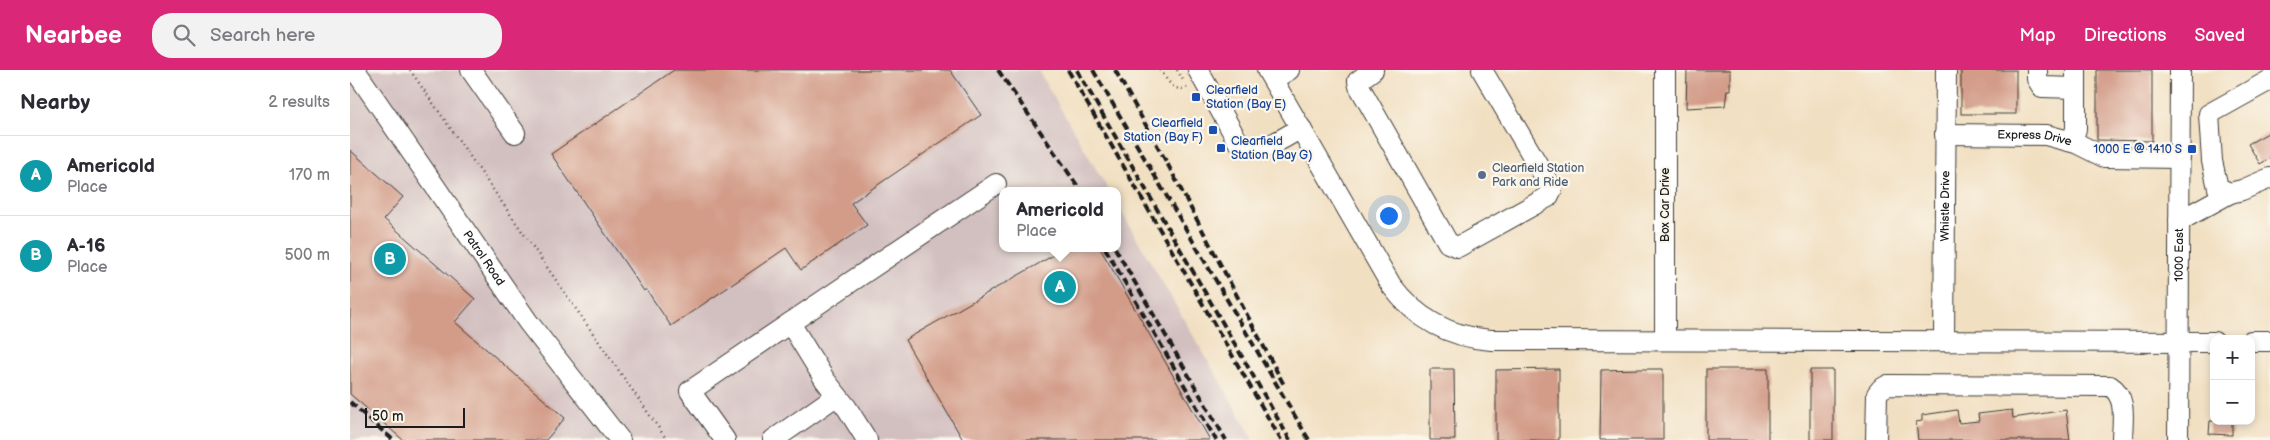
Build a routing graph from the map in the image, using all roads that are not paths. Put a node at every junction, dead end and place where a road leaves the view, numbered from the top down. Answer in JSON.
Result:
{"nodes":[{"id":1,"x":355,"y":70,"type":"edge"},
{"id":2,"x":471,"y":70,"type":"edge"},
{"id":3,"x":1198,"y":70,"type":"edge"},
{"id":4,"x":1373,"y":70,"type":"edge"},
{"id":5,"x":1482,"y":70,"type":"edge"},
{"id":6,"x":1665,"y":70,"type":"edge"},
{"id":7,"x":1946,"y":70,"type":"edge"},
{"id":8,"x":2036,"y":70,"type":"edge"},
{"id":9,"x":2180,"y":70,"type":"edge"},
{"id":10,"x":1276,"y":73,"type":"edge"},
{"id":11,"x":2076,"y":79,"type":"edge"},
{"id":12,"x":2270,"y":80,"type":"edge"},
{"id":13,"x":2209,"y":114,"type":"junction"},
{"id":14,"x":2180,"y":116,"type":"junction"},
{"id":15,"x":1301,"y":128,"type":"junction"},
{"id":16,"x":515,"y":133,"type":"dead end"},
{"id":17,"x":1945,"y":134,"type":"junction"},
{"id":18,"x":2072,"y":142,"type":"junction"},
{"id":19,"x":2180,"y":158,"type":"junction"},
{"id":20,"x":2270,"y":178,"type":"edge"},
{"id":21,"x":996,"y":184,"type":"dead end"},
{"id":22,"x":2230,"y":193,"type":"junction"},
{"id":23,"x":2180,"y":221,"type":"junction"},
{"id":24,"x":790,"y":323,"type":"junction"},
{"id":25,"x":1665,"y":340,"type":"junction"},
{"id":26,"x":1944,"y":341,"type":"junction"},
{"id":27,"x":2255,"y":341,"type":"edge"},
{"id":28,"x":2270,"y":341,"type":"edge"},
{"id":29,"x":2179,"y":342,"type":"junction"},
{"id":30,"x":2210,"y":342,"type":"edge"},
{"id":31,"x":836,"y":396,"type":"junction"},
{"id":32,"x":620,"y":440,"type":"edge"},
{"id":33,"x":725,"y":440,"type":"edge"},
{"id":34,"x":773,"y":440,"type":"edge"},
{"id":35,"x":867,"y":440,"type":"edge"},
{"id":36,"x":1876,"y":440,"type":"edge"},
{"id":37,"x":2122,"y":440,"type":"edge"},
{"id":38,"x":2178,"y":440,"type":"edge"}],
"edges":[{"from":1,"to":32,"type":"street","name":"Patrol Road"},
{"from":2,"to":16,"type":"street"},
{"from":3,"to":15,"type":"street"},
{"from":4,"to":5,"type":"street"},
{"from":6,"to":25,"type":"street","name":"Box Car Drive"},
{"from":7,"to":17,"type":"street","name":"Whistle Drive"},
{"from":8,"to":11,"type":"street"},
{"from":9,"to":14,"type":"street","name":"1000 East"},
{"from":10,"to":15,"type":"street"},
{"from":11,"to":18,"type":"street"},
{"from":12,"to":13,"type":"street"},
{"from":13,"to":14,"type":"street"},
{"from":13,"to":22,"type":"street"},
{"from":14,"to":19,"type":"street","name":"1000 East"},
{"from":15,"to":25,"type":"street"},
{"from":17,"to":18,"type":"street","name":"Express Drive"},
{"from":17,"to":26,"type":"street","name":"Whistle Drive"},
{"from":18,"to":19,"type":"street","name":"Express Drive"},
{"from":19,"to":23,"type":"street","name":"1000 East"},
{"from":20,"to":22,"type":"street"},
{"from":21,"to":24,"type":"street"},
{"from":22,"to":23,"type":"street"},
{"from":23,"to":29,"type":"street","name":"1000 East"},
{"from":24,"to":31,"type":"street"},
{"from":24,"to":33,"type":"street"},
{"from":25,"to":26,"type":"street"},
{"from":26,"to":29,"type":"street"},
{"from":27,"to":28,"type":"street"},
{"from":29,"to":30,"type":"street"},
{"from":29,"to":38,"type":"street","name":"1000 East"},
{"from":31,"to":34,"type":"street"},
{"from":31,"to":35,"type":"street"},
{"from":36,"to":37,"type":"street"}]}
